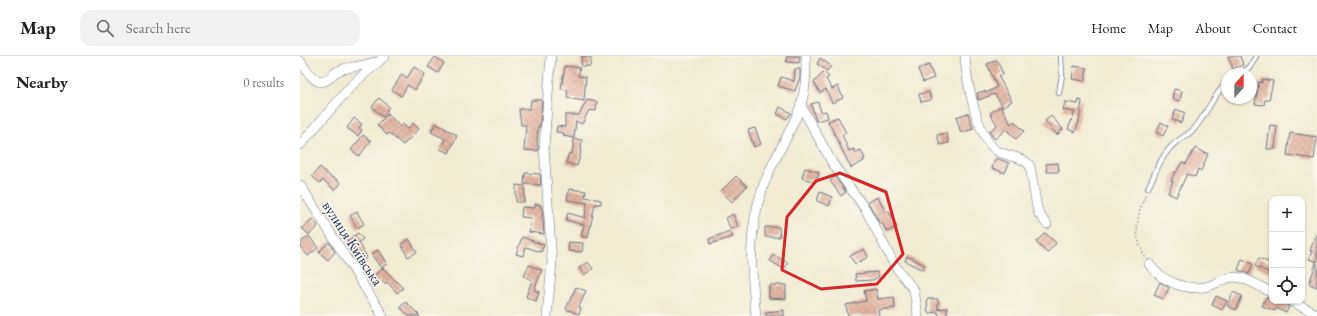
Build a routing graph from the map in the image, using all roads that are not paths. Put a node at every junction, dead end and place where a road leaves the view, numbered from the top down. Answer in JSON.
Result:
{"nodes":[{"id":1,"x":551,"y":56,"type":"edge"},
{"id":2,"x":806,"y":56,"type":"edge"},
{"id":3,"x":965,"y":56,"type":"edge"},
{"id":4,"x":1061,"y":56,"type":"edge"},
{"id":5,"x":1256,"y":56,"type":"edge"},
{"id":6,"x":382,"y":58,"type":"edge"},
{"id":7,"x":300,"y":61,"type":"edge"},
{"id":8,"x":1249,"y":68,"type":"edge"},
{"id":9,"x":1221,"y":89,"type":"edge"},
{"id":10,"x":1059,"y":93,"type":"dead end"},
{"id":11,"x":800,"y":106,"type":"junction"},
{"id":12,"x":300,"y":145,"type":"edge"},
{"id":13,"x":300,"y":185,"type":"edge"},
{"id":14,"x":1148,"y":188,"type":"road end"},
{"id":15,"x":1047,"y":224,"type":"dead end"},
{"id":16,"x":1149,"y":264,"type":"road end"},
{"id":17,"x":1269,"y":292,"type":"edge"},
{"id":18,"x":1296,"y":304,"type":"edge"},
{"id":19,"x":1317,"y":314,"type":"edge"},
{"id":20,"x":383,"y":316,"type":"edge"},
{"id":21,"x":547,"y":316,"type":"edge"},
{"id":22,"x":756,"y":316,"type":"edge"},
{"id":23,"x":918,"y":316,"type":"edge"}],
"edges":[{"from":1,"to":21,"type":"street"},
{"from":2,"to":11,"type":"street"},
{"from":3,"to":15,"type":"street"},
{"from":4,"to":10,"type":"lane"},
{"from":5,"to":8,"type":"lane"},
{"from":6,"to":7,"type":"street"},
{"from":6,"to":12,"type":"street"},
{"from":9,"to":14,"type":"lane"},
{"from":11,"to":22,"type":"street"},
{"from":11,"to":23,"type":"street"},
{"from":13,"to":20,"type":"street","name":"вулиця Київська"},
{"from":16,"to":17,"type":"street"},
{"from":18,"to":19,"type":"street"}]}
